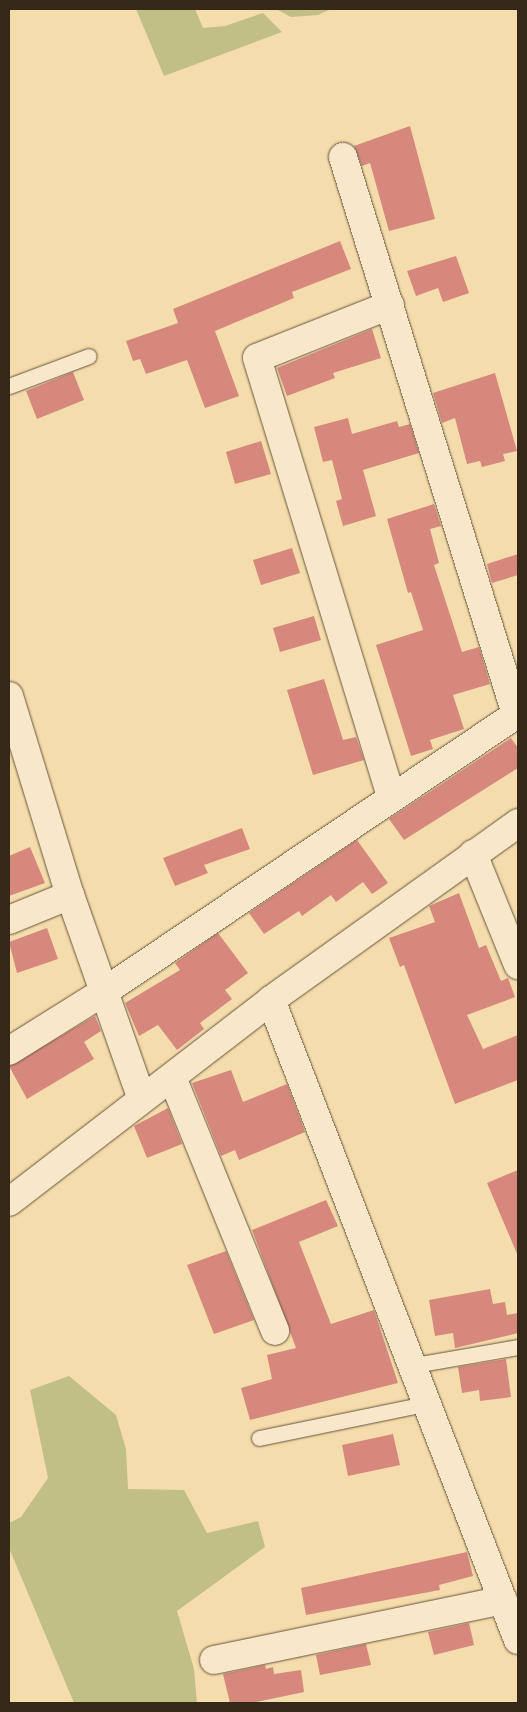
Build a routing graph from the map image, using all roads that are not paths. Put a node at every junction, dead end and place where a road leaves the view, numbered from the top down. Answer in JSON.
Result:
{"nodes":[{"id":1,"x":343,"y":157,"type":"dead end"},
{"id":2,"x":390,"y":305,"type":"junction"},
{"id":3,"x":89,"y":356,"type":"dead end"},
{"id":4,"x":9,"y":386,"type":"edge"},
{"id":5,"x":9,"y":696,"type":"edge"},
{"id":6,"x":517,"y":714,"type":"edge"},
{"id":7,"x":391,"y":796,"type":"junction"},
{"id":8,"x":518,"y":823,"type":"edge"},
{"id":9,"x":473,"y":854,"type":"junction"},
{"id":10,"x":70,"y":895,"type":"junction"},
{"id":11,"x":9,"y":920,"type":"edge"},
{"id":12,"x":518,"y":965,"type":"edge"},
{"id":13,"x":105,"y":991,"type":"junction"},
{"id":14,"x":271,"y":1000,"type":"junction"},
{"id":15,"x":9,"y":1051,"type":"edge"},
{"id":16,"x":172,"y":1077,"type":"junction"},
{"id":17,"x":142,"y":1099,"type":"junction"},
{"id":18,"x":9,"y":1202,"type":"edge"},
{"id":19,"x":274,"y":1331,"type":"dead end"},
{"id":20,"x":518,"y":1348,"type":"edge"},
{"id":21,"x":414,"y":1365,"type":"junction"},
{"id":22,"x":429,"y":1403,"type":"junction"},
{"id":23,"x":259,"y":1438,"type":"dead end"},
{"id":24,"x":503,"y":1600,"type":"junction"},
{"id":25,"x":518,"y":1640,"type":"edge"},
{"id":26,"x":214,"y":1660,"type":"dead end"}],
"edges":[{"from":1,"to":2,"type":"street"},
{"from":2,"to":6,"type":"street"},
{"from":2,"to":7,"type":"street"},
{"from":3,"to":4,"type":"lane"},
{"from":5,"to":10,"type":"street"},
{"from":6,"to":7,"type":"street"},
{"from":7,"to":13,"type":"street"},
{"from":8,"to":9,"type":"street"},
{"from":9,"to":12,"type":"street"},
{"from":9,"to":14,"type":"street"},
{"from":10,"to":11,"type":"street"},
{"from":10,"to":13,"type":"street"},
{"from":13,"to":15,"type":"street"},
{"from":13,"to":17,"type":"street"},
{"from":14,"to":16,"type":"street"},
{"from":14,"to":21,"type":"street"},
{"from":16,"to":17,"type":"street"},
{"from":16,"to":19,"type":"street"},
{"from":17,"to":18,"type":"street"},
{"from":20,"to":21,"type":"lane"},
{"from":21,"to":22,"type":"street"},
{"from":22,"to":23,"type":"lane"},
{"from":22,"to":24,"type":"street"},
{"from":24,"to":25,"type":"street"},
{"from":24,"to":26,"type":"street"}]}
